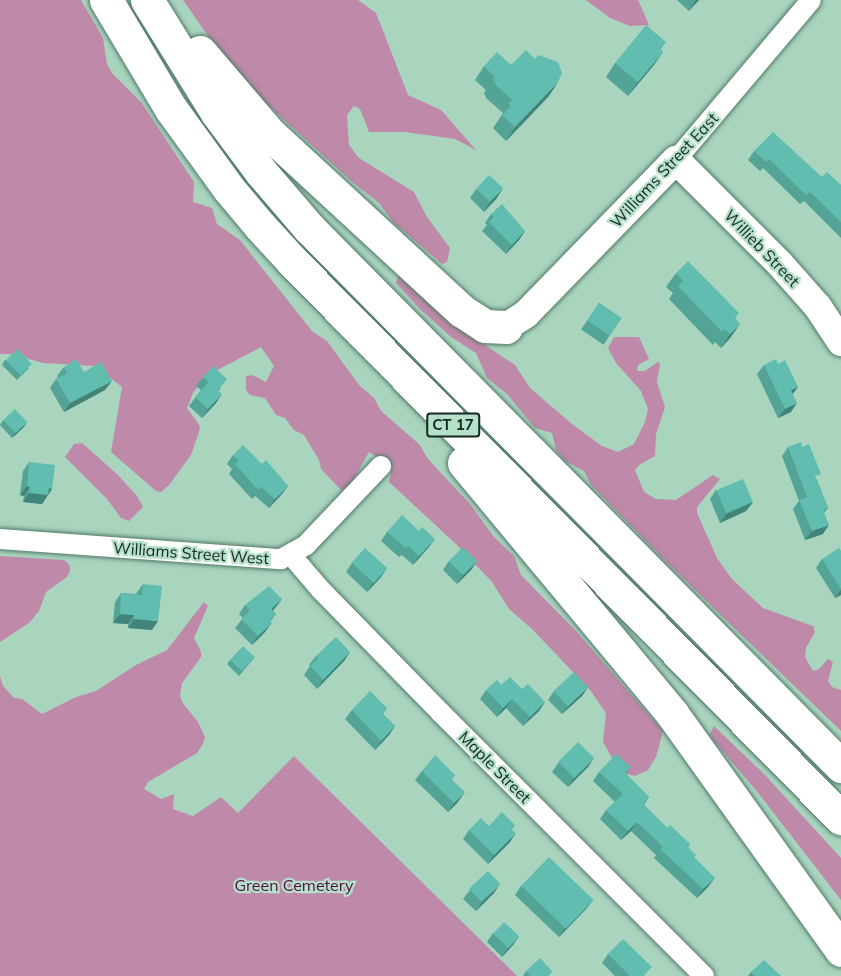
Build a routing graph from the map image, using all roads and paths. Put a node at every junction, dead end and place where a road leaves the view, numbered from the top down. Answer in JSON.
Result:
{"nodes":[{"id":1,"x":106,"y":0,"type":"edge"},
{"id":2,"x":148,"y":0,"type":"edge"},
{"id":3,"x":811,"y":0,"type":"edge"},
{"id":4,"x":676,"y":160,"type":"junction"},
{"id":5,"x":506,"y":327,"type":"joint"},
{"id":6,"x":841,"y":342,"type":"edge"},
{"id":7,"x":430,"y":402,"type":"junction"},
{"id":8,"x":381,"y":466,"type":"dead end"},
{"id":9,"x":0,"y":539,"type":"edge"},
{"id":10,"x":291,"y":555,"type":"junction"},
{"id":11,"x":841,"y":766,"type":"edge"},
{"id":12,"x":841,"y":818,"type":"edge"},
{"id":13,"x":841,"y":950,"type":"edge"},
{"id":14,"x":704,"y":976,"type":"edge"}],
"edges":[{"from":1,"to":7,"type":"highway","number":"CT 17"},
{"from":2,"to":5,"type":"highway"},
{"from":2,"to":11,"type":"highway","number":"CT 17"},
{"from":3,"to":4,"type":"street","name":"Williams Street East"},
{"from":4,"to":5,"type":"street","name":"Williams Street East"},
{"from":4,"to":6,"type":"street","name":"Willieb Street"},
{"from":7,"to":12,"type":"highway","number":"CT 17"},
{"from":7,"to":13,"type":"highway"},
{"from":8,"to":10,"type":"street","name":"Williams Street West"},
{"from":9,"to":10,"type":"street","name":"Williams Street West"},
{"from":10,"to":14,"type":"street","name":"Maple Street"}]}
